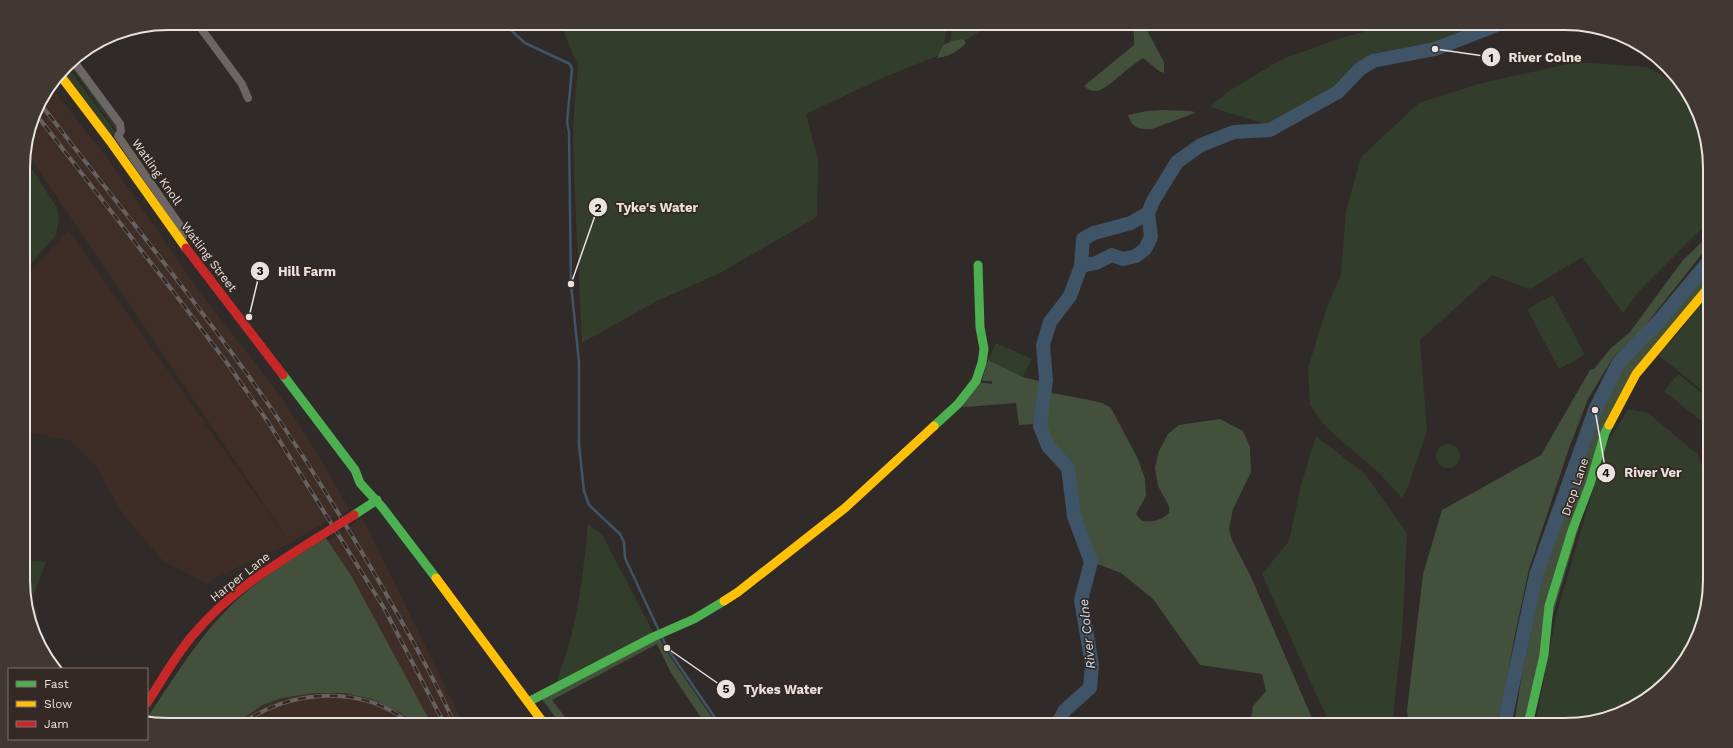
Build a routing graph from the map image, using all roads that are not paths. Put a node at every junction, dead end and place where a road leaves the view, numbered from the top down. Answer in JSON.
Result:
{"nodes":[{"id":1,"x":201,"y":30,"type":"edge"},
{"id":2,"x":76,"y":65,"type":"edge"},
{"id":3,"x":63,"y":78,"type":"edge"},
{"id":4,"x":248,"y":98,"type":"dead end"},
{"id":5,"x":114,"y":139,"type":"junction"},
{"id":6,"x":978,"y":265,"type":"dead end"},
{"id":7,"x":1703,"y":294,"type":"edge"},
{"id":8,"x":377,"y":500,"type":"junction"},
{"id":9,"x":148,"y":701,"type":"edge"},
{"id":10,"x":528,"y":702,"type":"junction"},
{"id":11,"x":540,"y":718,"type":"edge"},
{"id":12,"x":1530,"y":718,"type":"edge"}],
"edges":[{"from":1,"to":4,"type":"street"},
{"from":2,"to":5,"type":"street","name":"Watling Knoll"},
{"from":3,"to":5,"type":"street","name":"Watling Street"},
{"from":5,"to":8,"type":"street","name":"Watling Street"},
{"from":6,"to":10,"type":"street"},
{"from":7,"to":12,"type":"street","name":"Drop Lane"},
{"from":8,"to":9,"type":"street","name":"Harper Lane","bridge":true},
{"from":8,"to":10,"type":"street","name":"Watling Street"},
{"from":10,"to":11,"type":"street","name":"Watling Street"}]}
